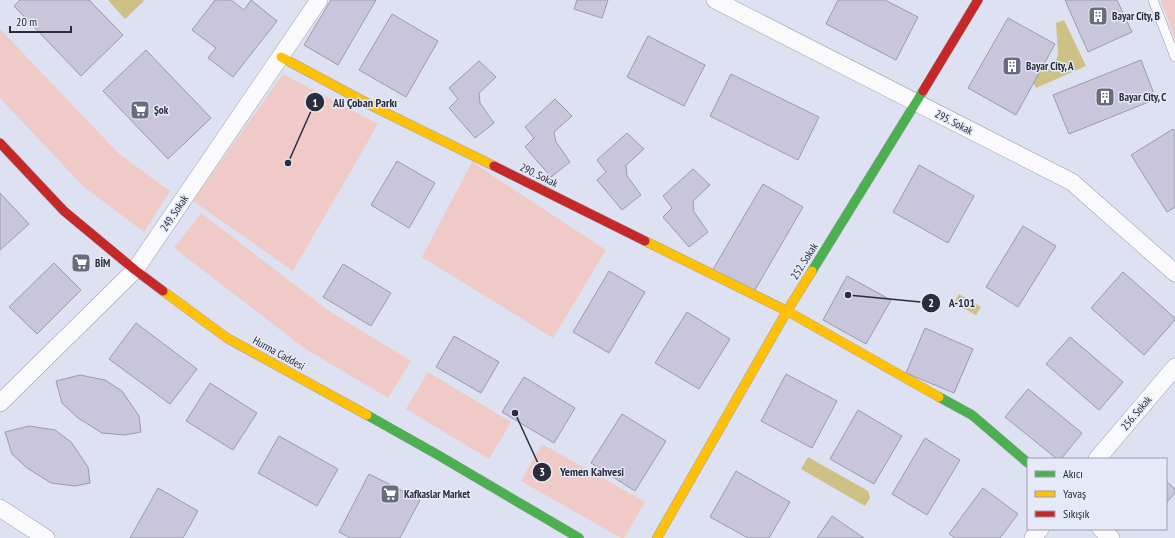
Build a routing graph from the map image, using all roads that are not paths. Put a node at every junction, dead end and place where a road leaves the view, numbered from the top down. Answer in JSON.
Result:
{"nodes":[{"id":1,"x":319,"y":0,"type":"edge"},
{"id":2,"x":715,"y":0,"type":"edge"},
{"id":3,"x":978,"y":0,"type":"edge"},
{"id":4,"x":1153,"y":0,"type":"edge"},
{"id":5,"x":281,"y":57,"type":"junction"},
{"id":6,"x":1175,"y":57,"type":"edge"},
{"id":7,"x":916,"y":102,"type":"junction"},
{"id":8,"x":0,"y":143,"type":"edge"},
{"id":9,"x":135,"y":270,"type":"junction"},
{"id":10,"x":1175,"y":273,"type":"edge"},
{"id":11,"x":787,"y":311,"type":"junction"},
{"id":12,"x":1175,"y":367,"type":"edge"},
{"id":13,"x":0,"y":403,"type":"edge"},
{"id":14,"x":1098,"y":458,"type":"edge"},
{"id":15,"x":1027,"y":462,"type":"edge"},
{"id":16,"x":0,"y":508,"type":"edge"},
{"id":17,"x":1039,"y":530,"type":"edge"},
{"id":18,"x":1102,"y":530,"type":"edge"},
{"id":19,"x":46,"y":538,"type":"edge"},
{"id":20,"x":579,"y":538,"type":"edge"},
{"id":21,"x":657,"y":538,"type":"edge"},
{"id":22,"x":1032,"y":538,"type":"edge"},
{"id":23,"x":1111,"y":538,"type":"edge"}],
"edges":[{"from":1,"to":5,"type":"street","name":"249. Sokak"},
{"from":2,"to":7,"type":"street","name":"295. Sokak"},
{"from":3,"to":7,"type":"street","name":"252. Sokak"},
{"from":4,"to":6,"type":"lane"},
{"from":5,"to":9,"type":"street","name":"249. Sokak"},
{"from":5,"to":11,"type":"street","name":"290. Sokak"},
{"from":7,"to":10,"type":"street","name":"295. Sokak"},
{"from":7,"to":11,"type":"street","name":"252. Sokak"},
{"from":8,"to":9,"type":"street","name":"Hurma Caddesi"},
{"from":9,"to":13,"type":"street","name":"249. Sokak"},
{"from":9,"to":20,"type":"street","name":"Hurma Caddesi"},
{"from":11,"to":15,"type":"street","name":"290. Sokak"},
{"from":11,"to":21,"type":"street","name":"252. Sokak"},
{"from":12,"to":14,"type":"street","name":"256. Sokak"},
{"from":16,"to":19,"type":"street"},
{"from":17,"to":22,"type":"street"},
{"from":18,"to":23,"type":"street"}]}
